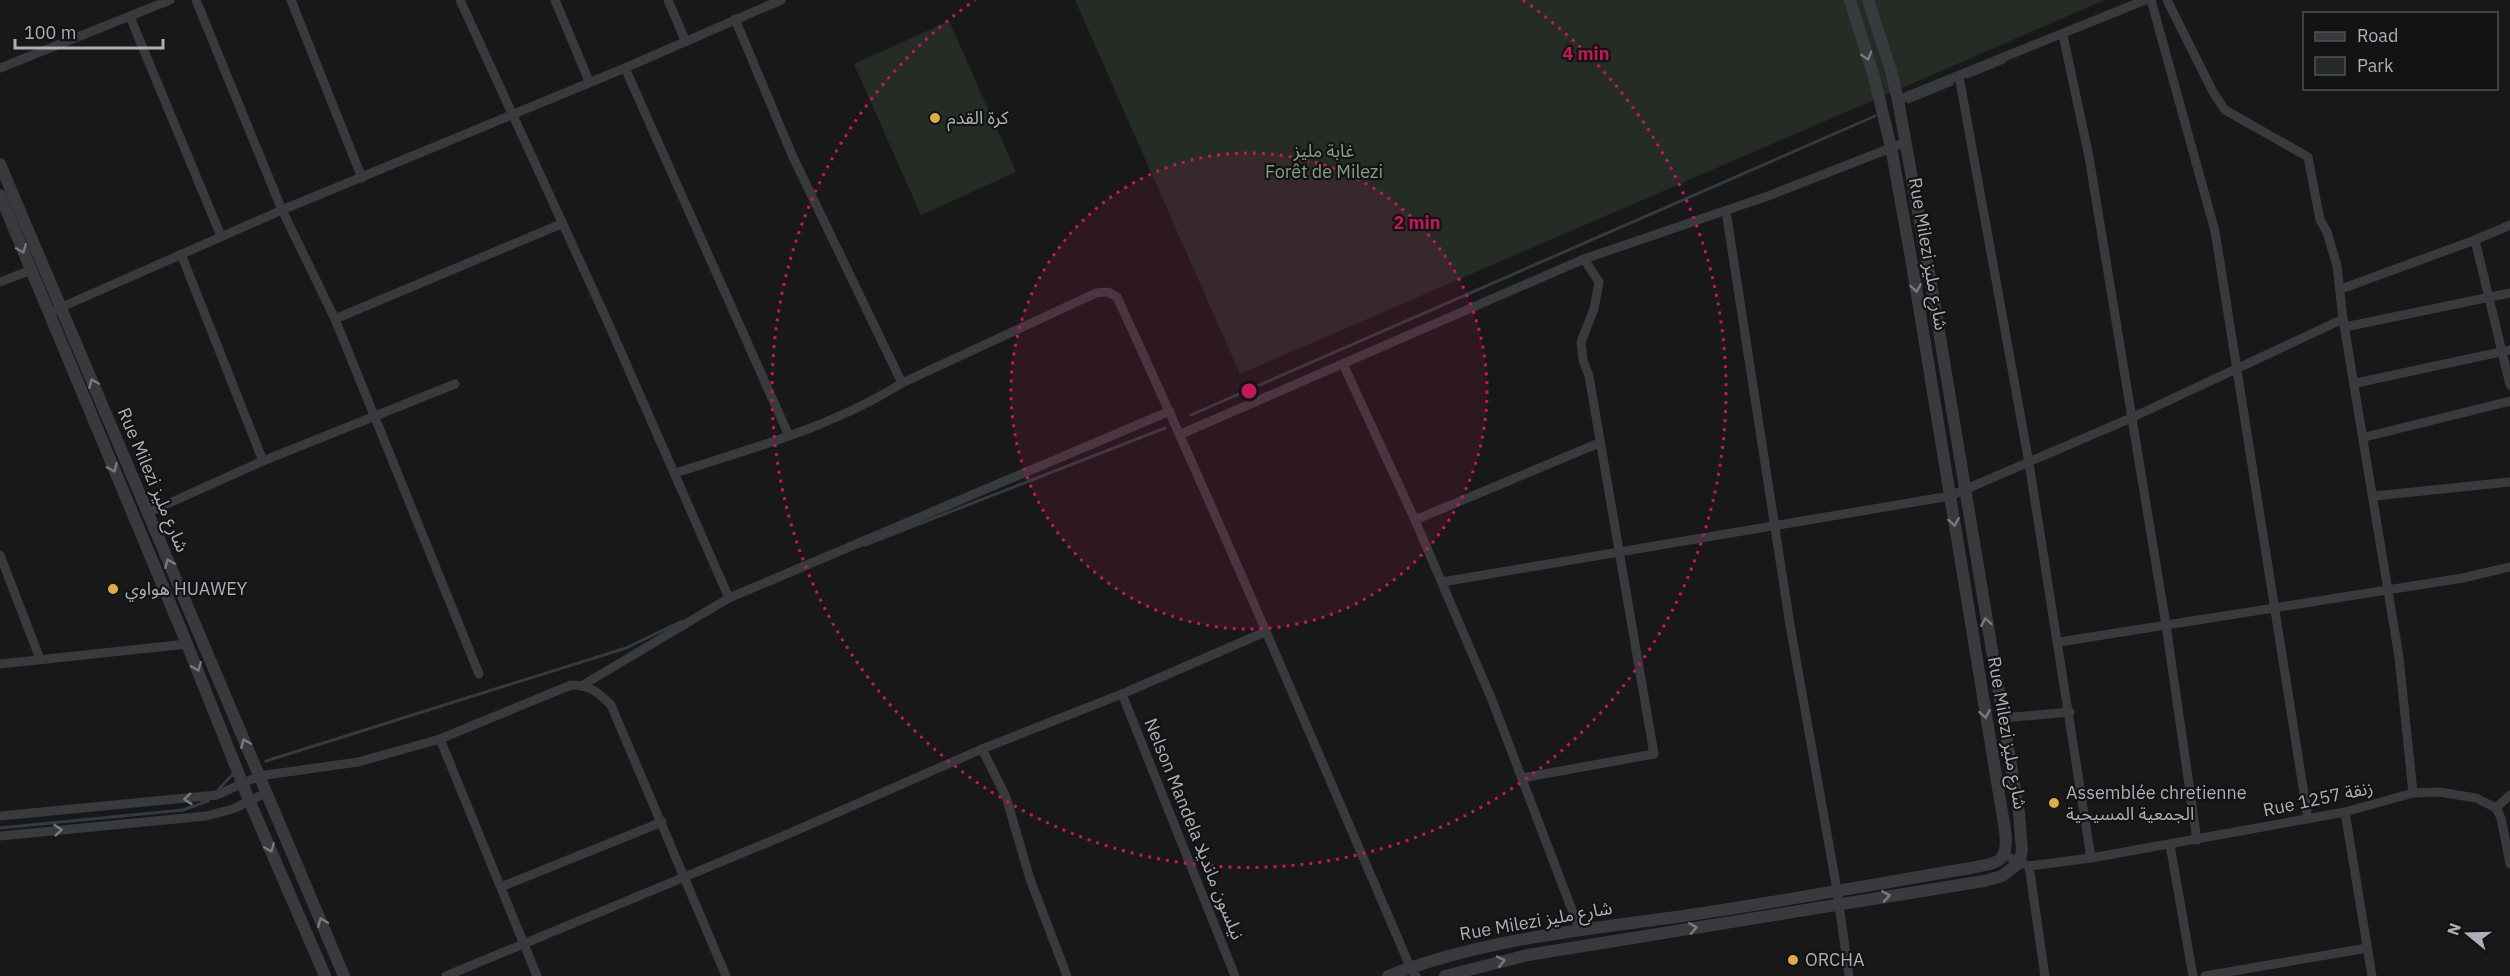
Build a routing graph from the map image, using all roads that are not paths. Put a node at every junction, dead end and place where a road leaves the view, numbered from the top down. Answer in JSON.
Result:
{"nodes":[{"id":1,"x":170,"y":0,"type":"edge"},
{"id":2,"x":196,"y":0,"type":"edge"},
{"id":3,"x":291,"y":0,"type":"edge"},
{"id":4,"x":460,"y":0,"type":"edge"},
{"id":5,"x":555,"y":0,"type":"edge"},
{"id":6,"x":668,"y":0,"type":"edge"},
{"id":7,"x":781,"y":0,"type":"edge"},
{"id":8,"x":1850,"y":0,"type":"edge"},
{"id":9,"x":1868,"y":0,"type":"edge"},
{"id":10,"x":2145,"y":0,"type":"edge"},
{"id":11,"x":2151,"y":0,"type":"edge"},
{"id":12,"x":2167,"y":0,"type":"edge"},
{"id":13,"x":130,"y":17,"type":"junction"},
{"id":14,"x":735,"y":19,"type":"junction"},
{"id":15,"x":2063,"y":35,"type":"junction"},
{"id":16,"x":685,"y":40,"type":"junction"},
{"id":17,"x":0,"y":68,"type":"edge"},
{"id":18,"x":625,"y":68,"type":"junction"},
{"id":19,"x":1959,"y":76,"type":"junction"},
{"id":20,"x":590,"y":81,"type":"junction"},
{"id":21,"x":1898,"y":100,"type":"junction"},
{"id":22,"x":513,"y":113,"type":"junction"},
{"id":23,"x":1906,"y":142,"type":"junction"},
{"id":24,"x":1891,"y":147,"type":"junction"},
{"id":25,"x":0,"y":164,"type":"edge"},
{"id":26,"x":362,"y":178,"type":"junction"},
{"id":27,"x":0,"y":195,"type":"edge"},
{"id":28,"x":282,"y":210,"type":"junction"},
{"id":29,"x":1726,"y":211,"type":"junction"},
{"id":30,"x":561,"y":224,"type":"junction"},
{"id":31,"x":2510,"y":225,"type":"edge"},
{"id":32,"x":221,"y":236,"type":"junction"},
{"id":33,"x":2475,"y":240,"type":"junction"},
{"id":34,"x":181,"y":254,"type":"junction"},
{"id":35,"x":1584,"y":259,"type":"junction"},
{"id":36,"x":31,"y":270,"type":"junction"},
{"id":37,"x":0,"y":282,"type":"edge"},
{"id":38,"x":2341,"y":289,"type":"junction"},
{"id":39,"x":2510,"y":293,"type":"edge"},
{"id":40,"x":2490,"y":298,"type":"junction"},
{"id":41,"x":61,"y":308,"type":"junction"},
{"id":42,"x":49,"y":313,"type":"junction"},
{"id":43,"x":335,"y":320,"type":"junction"},
{"id":44,"x":2344,"y":323,"type":"junction"},
{"id":45,"x":2507,"y":351,"type":"edge"},
{"id":46,"x":1343,"y":364,"type":"junction"},
{"id":47,"x":2238,"y":369,"type":"junction"},
{"id":48,"x":902,"y":383,"type":"junction"},
{"id":49,"x":2356,"y":383,"type":"junction"},
{"id":50,"x":455,"y":384,"type":"dead end"},
{"id":51,"x":2510,"y":385,"type":"edge"},
{"id":52,"x":2510,"y":401,"type":"edge"},
{"id":53,"x":1170,"y":411,"type":"junction"},
{"id":54,"x":373,"y":416,"type":"junction"},
{"id":55,"x":2131,"y":418,"type":"junction"},
{"id":56,"x":1181,"y":434,"type":"junction"},
{"id":57,"x":789,"y":436,"type":"junction"},
{"id":58,"x":2365,"y":437,"type":"junction"},
{"id":59,"x":1599,"y":443,"type":"junction"},
{"id":60,"x":263,"y":461,"type":"junction"},
{"id":61,"x":2029,"y":464,"type":"junction"},
{"id":62,"x":675,"y":473,"type":"junction"},
{"id":63,"x":2510,"y":482,"type":"edge"},
{"id":64,"x":1965,"y":491,"type":"junction"},
{"id":65,"x":1950,"y":496,"type":"junction"},
{"id":66,"x":2374,"y":496,"type":"junction"},
{"id":67,"x":147,"y":513,"type":"junction"},
{"id":68,"x":1414,"y":520,"type":"junction"},
{"id":69,"x":1775,"y":527,"type":"junction"},
{"id":70,"x":1619,"y":551,"type":"junction"},
{"id":71,"x":0,"y":555,"type":"edge"},
{"id":72,"x":2510,"y":567,"type":"edge"},
{"id":73,"x":1442,"y":582,"type":"junction"},
{"id":74,"x":2388,"y":588,"type":"junction"},
{"id":75,"x":729,"y":598,"type":"junction"},
{"id":76,"x":2275,"y":606,"type":"junction"},
{"id":77,"x":2166,"y":625,"type":"junction"},
{"id":78,"x":1265,"y":632,"type":"junction"},
{"id":79,"x":2059,"y":642,"type":"junction"},
{"id":80,"x":188,"y":644,"type":"junction"},
{"id":81,"x":40,"y":659,"type":"junction"},
{"id":82,"x":0,"y":664,"type":"edge"},
{"id":83,"x":479,"y":674,"type":"dead end"},
{"id":84,"x":583,"y":685,"type":"junction"},
{"id":85,"x":1122,"y":694,"type":"junction"},
{"id":86,"x":2070,"y":712,"type":"junction"},
{"id":87,"x":2003,"y":718,"type":"junction"},
{"id":88,"x":441,"y":739,"type":"junction"},
{"id":89,"x":982,"y":749,"type":"junction"},
{"id":90,"x":259,"y":776,"type":"junction"},
{"id":91,"x":1522,"y":778,"type":"junction"},
{"id":92,"x":243,"y":782,"type":"junction"},
{"id":93,"x":266,"y":793,"type":"junction"},
{"id":94,"x":2413,"y":793,"type":"junction"},
{"id":95,"x":2510,"y":795,"type":"edge"},
{"id":96,"x":249,"y":800,"type":"junction"},
{"id":97,"x":2496,"y":808,"type":"junction"},
{"id":98,"x":2345,"y":812,"type":"junction"},
{"id":99,"x":0,"y":816,"type":"edge"},
{"id":100,"x":2308,"y":819,"type":"junction"},
{"id":101,"x":662,"y":822,"type":"junction"},
{"id":102,"x":0,"y":836,"type":"edge"},
{"id":103,"x":2197,"y":840,"type":"junction"},
{"id":104,"x":2170,"y":845,"type":"junction"},
{"id":105,"x":2004,"y":855,"type":"junction"},
{"id":106,"x":2091,"y":858,"type":"junction"},
{"id":107,"x":2510,"y":864,"type":"edge"},
{"id":108,"x":2024,"y":865,"type":"junction"},
{"id":109,"x":685,"y":877,"type":"junction"},
{"id":110,"x":501,"y":887,"type":"junction"},
{"id":111,"x":1837,"y":890,"type":"junction"},
{"id":112,"x":1838,"y":904,"type":"junction"},
{"id":113,"x":1580,"y":930,"type":"junction"},
{"id":114,"x":523,"y":943,"type":"junction"},
{"id":115,"x":2367,"y":948,"type":"junction"},
{"id":116,"x":1413,"y":972,"type":"edge"},
{"id":117,"x":325,"y":976,"type":"edge"},
{"id":118,"x":344,"y":976,"type":"edge"},
{"id":119,"x":446,"y":976,"type":"edge"},
{"id":120,"x":537,"y":976,"type":"edge"},
{"id":121,"x":726,"y":976,"type":"edge"},
{"id":122,"x":1066,"y":976,"type":"edge"},
{"id":123,"x":1235,"y":976,"type":"edge"},
{"id":124,"x":1388,"y":976,"type":"edge"},
{"id":125,"x":1445,"y":976,"type":"edge"},
{"id":126,"x":1849,"y":976,"type":"edge"},
{"id":127,"x":2045,"y":976,"type":"edge"},
{"id":128,"x":2193,"y":976,"type":"edge"},
{"id":129,"x":2205,"y":976,"type":"edge"},
{"id":130,"x":2372,"y":976,"type":"edge"}],
"edges":[{"from":1,"to":13,"type":"street"},
{"from":2,"to":28,"type":"street"},
{"from":3,"to":26,"type":"street"},
{"from":4,"to":22,"type":"street"},
{"from":5,"to":20,"type":"street"},
{"from":6,"to":16,"type":"street"},
{"from":7,"to":14,"type":"street"},
{"from":8,"to":24,"type":"street","name":"Rue Milezi شارع مليز","one_way":true},
{"from":9,"to":21,"type":"street","name":"Rue Milezi شارع مليز"},
{"from":10,"to":15,"type":"street"},
{"from":11,"to":47,"type":"street"},
{"from":12,"to":38,"type":"street"},
{"from":13,"to":17,"type":"street"},
{"from":13,"to":32,"type":"street"},
{"from":14,"to":16,"type":"street"},
{"from":14,"to":48,"type":"street"},
{"from":15,"to":19,"type":"street"},
{"from":15,"to":55,"type":"street"},
{"from":16,"to":18,"type":"street"},
{"from":18,"to":20,"type":"street"},
{"from":18,"to":57,"type":"street"},
{"from":19,"to":21,"type":"street"},
{"from":19,"to":61,"type":"street"},
{"from":20,"to":22,"type":"street"},
{"from":21,"to":23,"type":"street","name":"Rue Milezi شارع مليز"},
{"from":22,"to":26,"type":"street"},
{"from":22,"to":30,"type":"street"},
{"from":23,"to":24,"type":"street"},
{"from":23,"to":64,"type":"street","name":"Rue Milezi شارع مليز"},
{"from":24,"to":29,"type":"street"},
{"from":24,"to":65,"type":"street","name":"Rue Milezi شارع مليز","one_way":true},
{"from":25,"to":41,"type":"street","name":"Rue Milezi شارع مليز"},
{"from":26,"to":28,"type":"street"},
{"from":27,"to":36,"type":"street","name":"Rue Milezi شارع مليز","one_way":true},
{"from":28,"to":32,"type":"street"},
{"from":28,"to":43,"type":"street"},
{"from":29,"to":35,"type":"street"},
{"from":29,"to":69,"type":"street"},
{"from":30,"to":43,"type":"street"},
{"from":30,"to":62,"type":"street"},
{"from":31,"to":33,"type":"street"},
{"from":32,"to":34,"type":"street"},
{"from":33,"to":38,"type":"street"},
{"from":33,"to":40,"type":"street"},
{"from":34,"to":41,"type":"street"},
{"from":34,"to":60,"type":"street"},
{"from":35,"to":46,"type":"street"},
{"from":35,"to":59,"type":"street"},
{"from":36,"to":37,"type":"street"},
{"from":36,"to":42,"type":"street","name":"Rue Milezi شارع مليز"},
{"from":38,"to":44,"type":"street"},
{"from":39,"to":40,"type":"street"},
{"from":40,"to":44,"type":"street"},
{"from":40,"to":45,"type":"street"},
{"from":41,"to":42,"type":"street"},
{"from":67,"to":41,"type":"street","name":"Rue Milezi شارع مليز","one_way":true},
{"from":42,"to":80,"type":"street","name":"Rue Milezi شارع مليز","one_way":true},
{"from":43,"to":54,"type":"street"},
{"from":44,"to":47,"type":"street"},
{"from":44,"to":49,"type":"street"},
{"from":45,"to":49,"type":"street"},
{"from":45,"to":51,"type":"street"},
{"from":46,"to":56,"type":"street"},
{"from":46,"to":68,"type":"street"},
{"from":47,"to":55,"type":"street"},
{"from":47,"to":76,"type":"street"},
{"from":48,"to":53,"type":"street"},
{"from":48,"to":57,"type":"street"},
{"from":49,"to":58,"type":"street"},
{"from":50,"to":54,"type":"street"},
{"from":52,"to":58,"type":"street"},
{"from":53,"to":56,"type":"street"},
{"from":53,"to":75,"type":"street"},
{"from":54,"to":60,"type":"street"},
{"from":54,"to":83,"type":"street"},
{"from":55,"to":61,"type":"street"},
{"from":55,"to":77,"type":"street"},
{"from":56,"to":78,"type":"street"},
{"from":57,"to":62,"type":"street"},
{"from":58,"to":66,"type":"street"},
{"from":59,"to":68,"type":"street"},
{"from":59,"to":70,"type":"street"},
{"from":60,"to":67,"type":"street"},
{"from":61,"to":64,"type":"street"},
{"from":61,"to":79,"type":"street"},
{"from":62,"to":75,"type":"street"},
{"from":63,"to":66,"type":"street"},
{"from":64,"to":65,"type":"street"},
{"from":87,"to":64,"type":"street","name":"Rue Milezi شارع مليز","one_way":true},
{"from":65,"to":69,"type":"street"},
{"from":65,"to":105,"type":"street","name":"Rue Milezi شارع مليز","one_way":true},
{"from":66,"to":74,"type":"street"},
{"from":90,"to":67,"type":"street","name":"Rue Milezi شارع مليز","one_way":true},
{"from":68,"to":73,"type":"street"},
{"from":69,"to":70,"type":"street"},
{"from":69,"to":111,"type":"street"},
{"from":70,"to":73,"type":"street"},
{"from":70,"to":91,"type":"street"},
{"from":71,"to":81,"type":"street"},
{"from":72,"to":74,"type":"street"},
{"from":73,"to":91,"type":"street"},
{"from":74,"to":76,"type":"street"},
{"from":74,"to":94,"type":"street"},
{"from":75,"to":84,"type":"street"},
{"from":76,"to":77,"type":"street"},
{"from":76,"to":100,"type":"street"},
{"from":77,"to":79,"type":"street"},
{"from":77,"to":103,"type":"street"},
{"from":78,"to":85,"type":"street"},
{"from":78,"to":116,"type":"street"},
{"from":79,"to":86,"type":"street"},
{"from":80,"to":81,"type":"street"},
{"from":80,"to":92,"type":"street","name":"Rue Milezi شارع مليز","one_way":true},
{"from":81,"to":82,"type":"street"},
{"from":84,"to":88,"type":"street"},
{"from":84,"to":101,"type":"street"},
{"from":85,"to":89,"type":"street"},
{"from":85,"to":123,"type":"street","name":"Nelson Mandela نيلسون مانديلا"},
{"from":86,"to":87,"type":"street"},
{"from":86,"to":106,"type":"street"},
{"from":87,"to":108,"type":"street","name":"Rue Milezi شارع مليز"},
{"from":88,"to":90,"type":"street"},
{"from":88,"to":110,"type":"street"},
{"from":89,"to":109,"type":"street"},
{"from":89,"to":122,"type":"street"},
{"from":90,"to":92,"type":"street"},
{"from":90,"to":93,"type":"street","name":"Rue Milezi شارع مليز"},
{"from":91,"to":113,"type":"street"},
{"from":92,"to":96,"type":"street","name":"Rue Milezi شارع مليز"},
{"from":92,"to":99,"type":"street","one_way":true},
{"from":93,"to":96,"type":"street"},
{"from":118,"to":93,"type":"street","name":"Rue Milezi شارع مليز","one_way":true},
{"from":94,"to":97,"type":"street","name":"Rue 1257 زنقة"},
{"from":94,"to":98,"type":"street","name":"Rue 1257 زنقة"},
{"from":95,"to":97,"type":"street"},
{"from":102,"to":96,"type":"street","one_way":true},
{"from":96,"to":117,"type":"street","name":"Rue Milezi شارع مليز","one_way":true},
{"from":97,"to":107,"type":"street"},
{"from":98,"to":100,"type":"street","name":"Rue 1257 زنقة"},
{"from":98,"to":115,"type":"street"},
{"from":100,"to":103,"type":"street","name":"Rue 1257 زنقة"},
{"from":101,"to":109,"type":"street"},
{"from":101,"to":110,"type":"street"},
{"from":103,"to":104,"type":"street","name":"Rue 1257 زنقة"},
{"from":104,"to":106,"type":"street","name":"Rue 1257 زنقة"},
{"from":104,"to":128,"type":"street"},
{"from":105,"to":108,"type":"street"},
{"from":105,"to":111,"type":"street","name":"Rue Milezi شارع مليز"},
{"from":106,"to":108,"type":"street","name":"Rue 1257 زنقة"},
{"from":112,"to":108,"type":"street","name":"Rue Milezi شارع مليز","one_way":true},
{"from":108,"to":127,"type":"street"},
{"from":109,"to":114,"type":"street"},
{"from":109,"to":121,"type":"street"},
{"from":110,"to":114,"type":"street"},
{"from":111,"to":112,"type":"street"},
{"from":111,"to":113,"type":"street","name":"Rue Milezi شارع مليز"},
{"from":125,"to":112,"type":"street","name":"Rue Milezi شارع مليز","one_way":true},
{"from":112,"to":126,"type":"street"},
{"from":113,"to":116,"type":"street","name":"Rue Milezi شارع مليز"},
{"from":114,"to":119,"type":"street"},
{"from":114,"to":120,"type":"street"},
{"from":115,"to":129,"type":"street"},
{"from":115,"to":130,"type":"street"},
{"from":116,"to":124,"type":"street","name":"Rue Milezi شارع مليز"}]}
